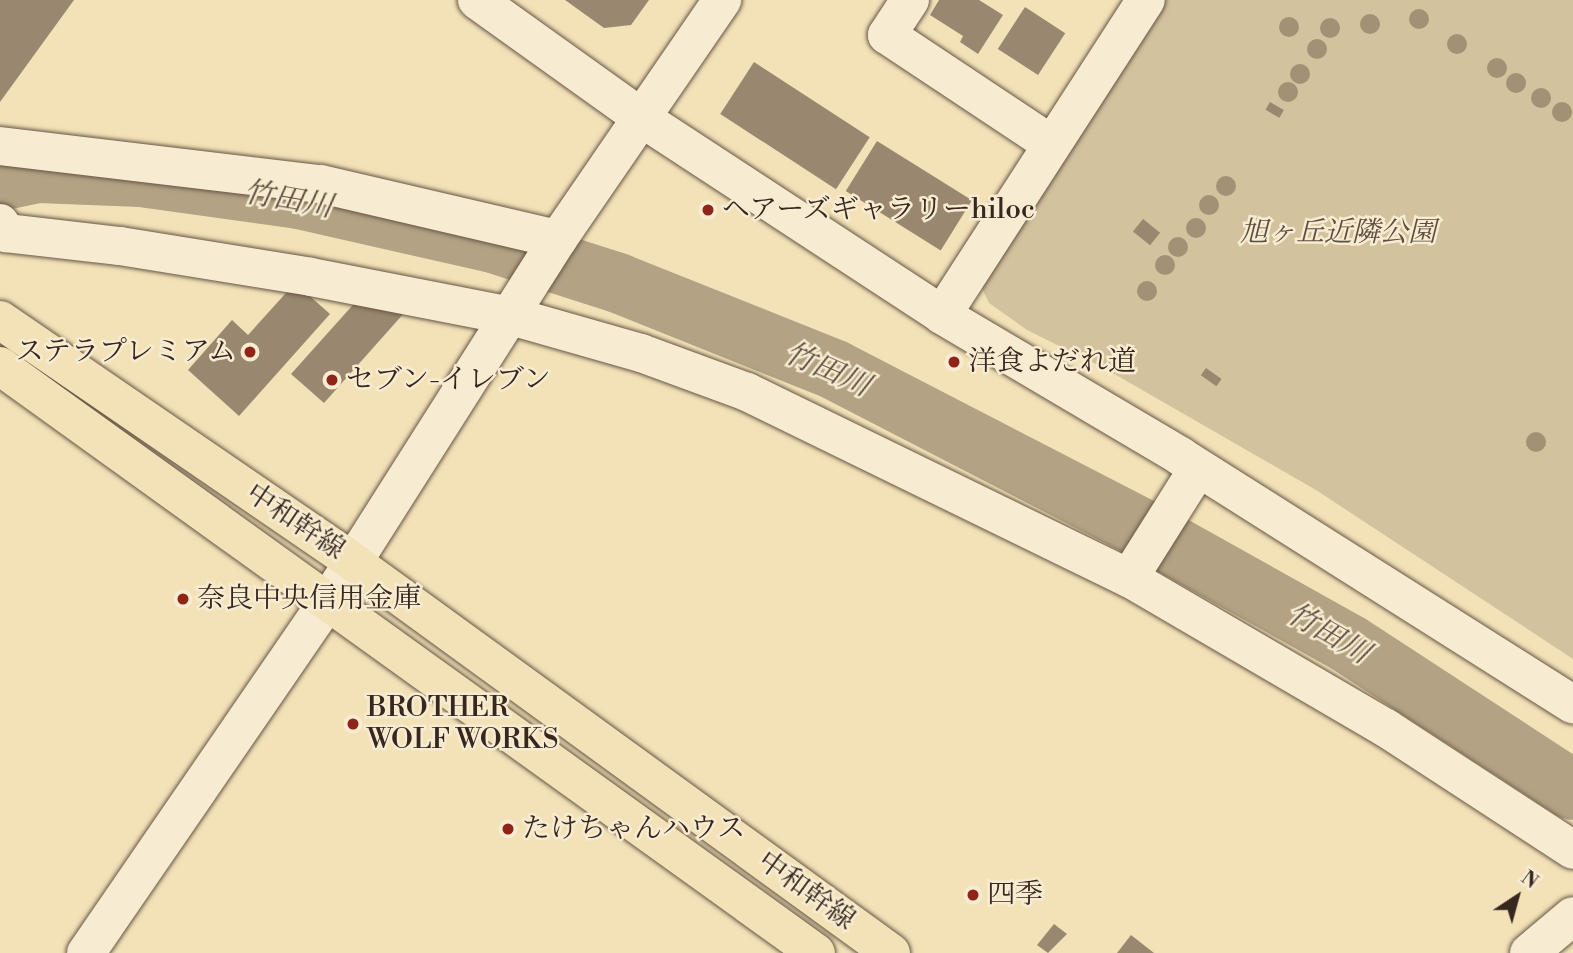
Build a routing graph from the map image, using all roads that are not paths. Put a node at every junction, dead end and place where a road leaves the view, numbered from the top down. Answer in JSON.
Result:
{"nodes":[{"id":1,"x":477,"y":0,"type":"edge"},
{"id":2,"x":722,"y":0,"type":"edge"},
{"id":3,"x":910,"y":0,"type":"edge"},
{"id":4,"x":1146,"y":0,"type":"edge"},
{"id":5,"x":643,"y":119,"type":"junction"},
{"id":6,"x":1051,"y":144,"type":"junction"},
{"id":7,"x":0,"y":146,"type":"edge"},
{"id":8,"x":3,"y":228,"type":"edge"},
{"id":9,"x":560,"y":237,"type":"junction"},
{"id":10,"x":942,"y":315,"type":"junction"},
{"id":11,"x":511,"y":316,"type":"junction"},
{"id":12,"x":0,"y":320,"type":"edge"},
{"id":13,"x":0,"y":366,"type":"edge"},
{"id":14,"x":1197,"y":470,"type":"junction"},
{"id":15,"x":353,"y":562,"type":"junction"},
{"id":16,"x":1129,"y":578,"type":"junction"},
{"id":17,"x":329,"y":600,"type":"junction"},
{"id":18,"x":1573,"y":704,"type":"edge"},
{"id":19,"x":1573,"y":850,"type":"edge"},
{"id":20,"x":1573,"y":916,"type":"edge"},
{"id":21,"x":86,"y":953,"type":"edge"},
{"id":22,"x":816,"y":953,"type":"edge"},
{"id":23,"x":891,"y":953,"type":"edge"},
{"id":24,"x":1529,"y":953,"type":"edge"}],
"edges":[{"from":1,"to":5,"type":"street"},
{"from":2,"to":5,"type":"street"},
{"from":3,"to":6,"type":"street"},
{"from":4,"to":6,"type":"street"},
{"from":5,"to":9,"type":"street"},
{"from":5,"to":10,"type":"street"},
{"from":6,"to":10,"type":"street"},
{"from":7,"to":9,"type":"street"},
{"from":8,"to":11,"type":"street"},
{"from":9,"to":11,"type":"street"},
{"from":10,"to":14,"type":"street"},
{"from":11,"to":15,"type":"street"},
{"from":11,"to":16,"type":"street"},
{"from":12,"to":15,"type":"main road","name":"中和幹線"},
{"from":13,"to":17,"type":"main road","name":"中和幹線"},
{"from":14,"to":16,"type":"street"},
{"from":14,"to":18,"type":"street"},
{"from":15,"to":17,"type":"street"},
{"from":15,"to":23,"type":"main road","name":"中和幹線"},
{"from":16,"to":19,"type":"street"},
{"from":17,"to":21,"type":"street"},
{"from":17,"to":22,"type":"main road","name":"中和幹線"},
{"from":20,"to":24,"type":"street"}]}
